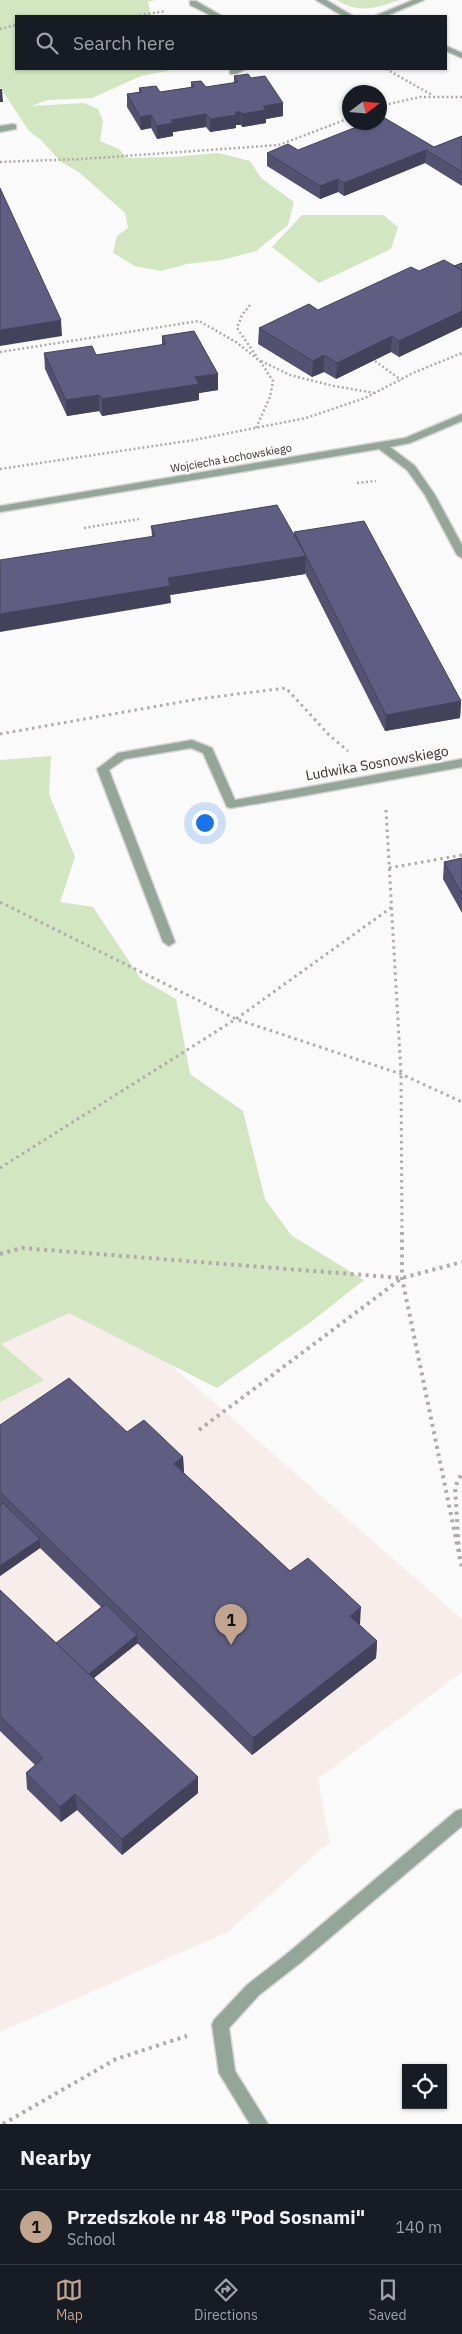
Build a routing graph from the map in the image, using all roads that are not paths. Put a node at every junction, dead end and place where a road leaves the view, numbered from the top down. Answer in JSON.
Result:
{"nodes":[{"id":1,"x":320,"y":0,"type":"edge"},
{"id":2,"x":420,"y":0,"type":"edge"},
{"id":3,"x":193,"y":3,"type":"dead end"},
{"id":4,"x":216,"y":15,"type":"edge"},
{"id":5,"x":347,"y":15,"type":"edge"},
{"id":6,"x":382,"y":15,"type":"edge"},
{"id":7,"x":447,"y":48,"type":"edge"},
{"id":8,"x":462,"y":56,"type":"edge"},
{"id":9,"x":239,"y":70,"type":"edge"},
{"id":10,"x":232,"y":72,"type":"dead end"},
{"id":11,"x":13,"y":127,"type":"dead end"},
{"id":12,"x":0,"y":129,"type":"edge"},
{"id":13,"x":462,"y":417,"type":"edge"},
{"id":14,"x":380,"y":445,"type":"junction"},
{"id":15,"x":0,"y":509,"type":"edge"},
{"id":16,"x":462,"y":555,"type":"edge"},
{"id":17,"x":462,"y":763,"type":"edge"},
{"id":18,"x":169,"y":942,"type":"dead end"},
{"id":19,"x":462,"y":1816,"type":"edge"},
{"id":20,"x":260,"y":2124,"type":"edge"}],
"edges":[{"from":1,"to":5,"type":"street"},
{"from":2,"to":6,"type":"street"},
{"from":3,"to":4,"type":"street"},
{"from":7,"to":8,"type":"street"},
{"from":9,"to":10,"type":"street"},
{"from":11,"to":12,"type":"street"},
{"from":13,"to":14,"type":"street","name":"Wojciecha Łochowskiego"},
{"from":14,"to":15,"type":"street","name":"Wojciecha Łochowskiego"},
{"from":14,"to":16,"type":"street"},
{"from":17,"to":18,"type":"street","name":"Ludwika Sosnowskiego"},
{"from":19,"to":20,"type":"street"}]}
